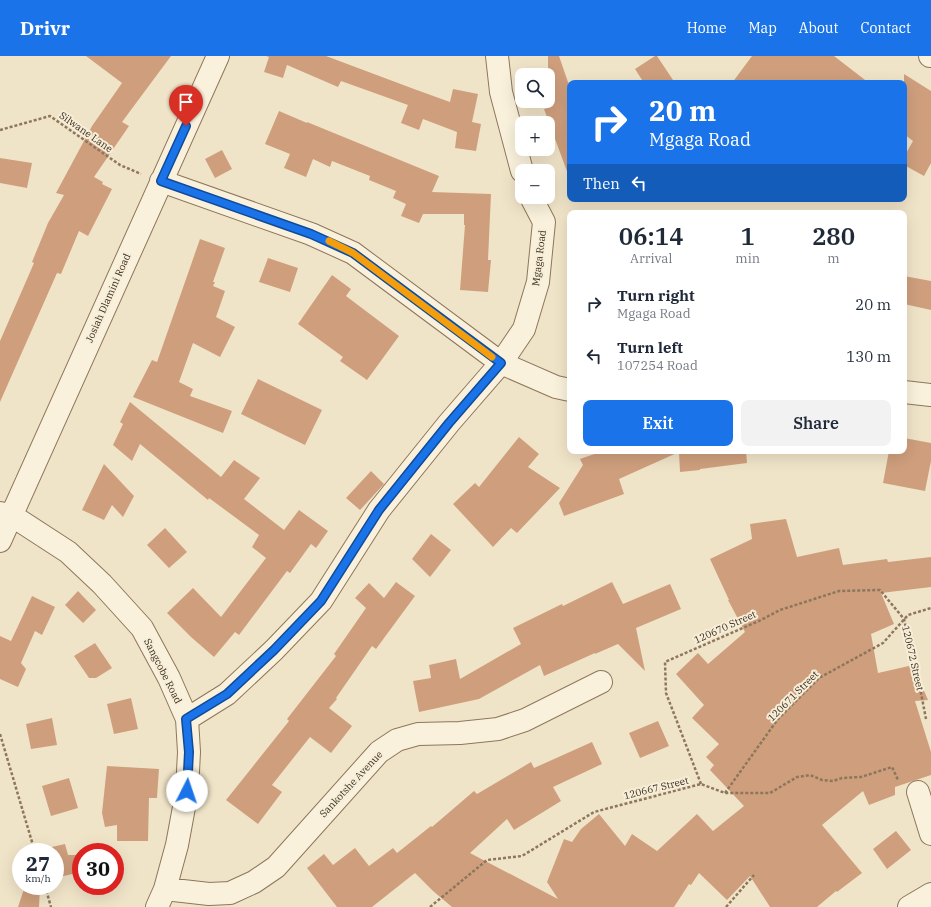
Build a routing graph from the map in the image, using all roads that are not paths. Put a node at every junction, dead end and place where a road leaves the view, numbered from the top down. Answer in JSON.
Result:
{"nodes":[{"id":1,"x":218,"y":56,"type":"edge"},
{"id":2,"x":497,"y":56,"type":"edge"},
{"id":3,"x":520,"y":164,"type":"edge"},
{"id":4,"x":161,"y":181,"type":"junction"},
{"id":5,"x":535,"y":204,"type":"edge"},
{"id":6,"x":501,"y":363,"type":"junction"},
{"id":7,"x":567,"y":389,"type":"edge"},
{"id":8,"x":907,"y":392,"type":"edge"},
{"id":9,"x":931,"y":395,"type":"edge"},
{"id":10,"x":5,"y":514,"type":"edge"},
{"id":11,"x":0,"y":541,"type":"edge"},
{"id":12,"x":601,"y":682,"type":"dead end"},
{"id":13,"x":186,"y":719,"type":"junction"},
{"id":14,"x":918,"y":792,"type":"road end"},
{"id":15,"x":931,"y":834,"type":"edge"},
{"id":16,"x":931,"y":894,"type":"edge"},
{"id":17,"x":161,"y":898,"type":"edge"},
{"id":18,"x":909,"y":907,"type":"edge"}],
"edges":[{"from":1,"to":4,"type":"street","name":"Josiah Dlamini Road"},
{"from":2,"to":3,"type":"street"},
{"from":4,"to":6,"type":"street"},
{"from":4,"to":10,"type":"street","name":"Josiah Dlamini Road"},
{"from":5,"to":6,"type":"street","name":"Mgaga Road"},
{"from":6,"to":7,"type":"street"},
{"from":6,"to":13,"type":"street","name":"Mgaga Road"},
{"from":8,"to":9,"type":"street"},
{"from":10,"to":11,"type":"street","name":"Josiah Dlamini Road"},
{"from":10,"to":13,"type":"street","name":"Sangcobe Road"},
{"from":12,"to":17,"type":"street","name":"Sankotshe Avenue"},
{"from":13,"to":17,"type":"street","name":"Sangcobe Road"},
{"from":14,"to":15,"type":"street"},
{"from":16,"to":18,"type":"street"}]}
